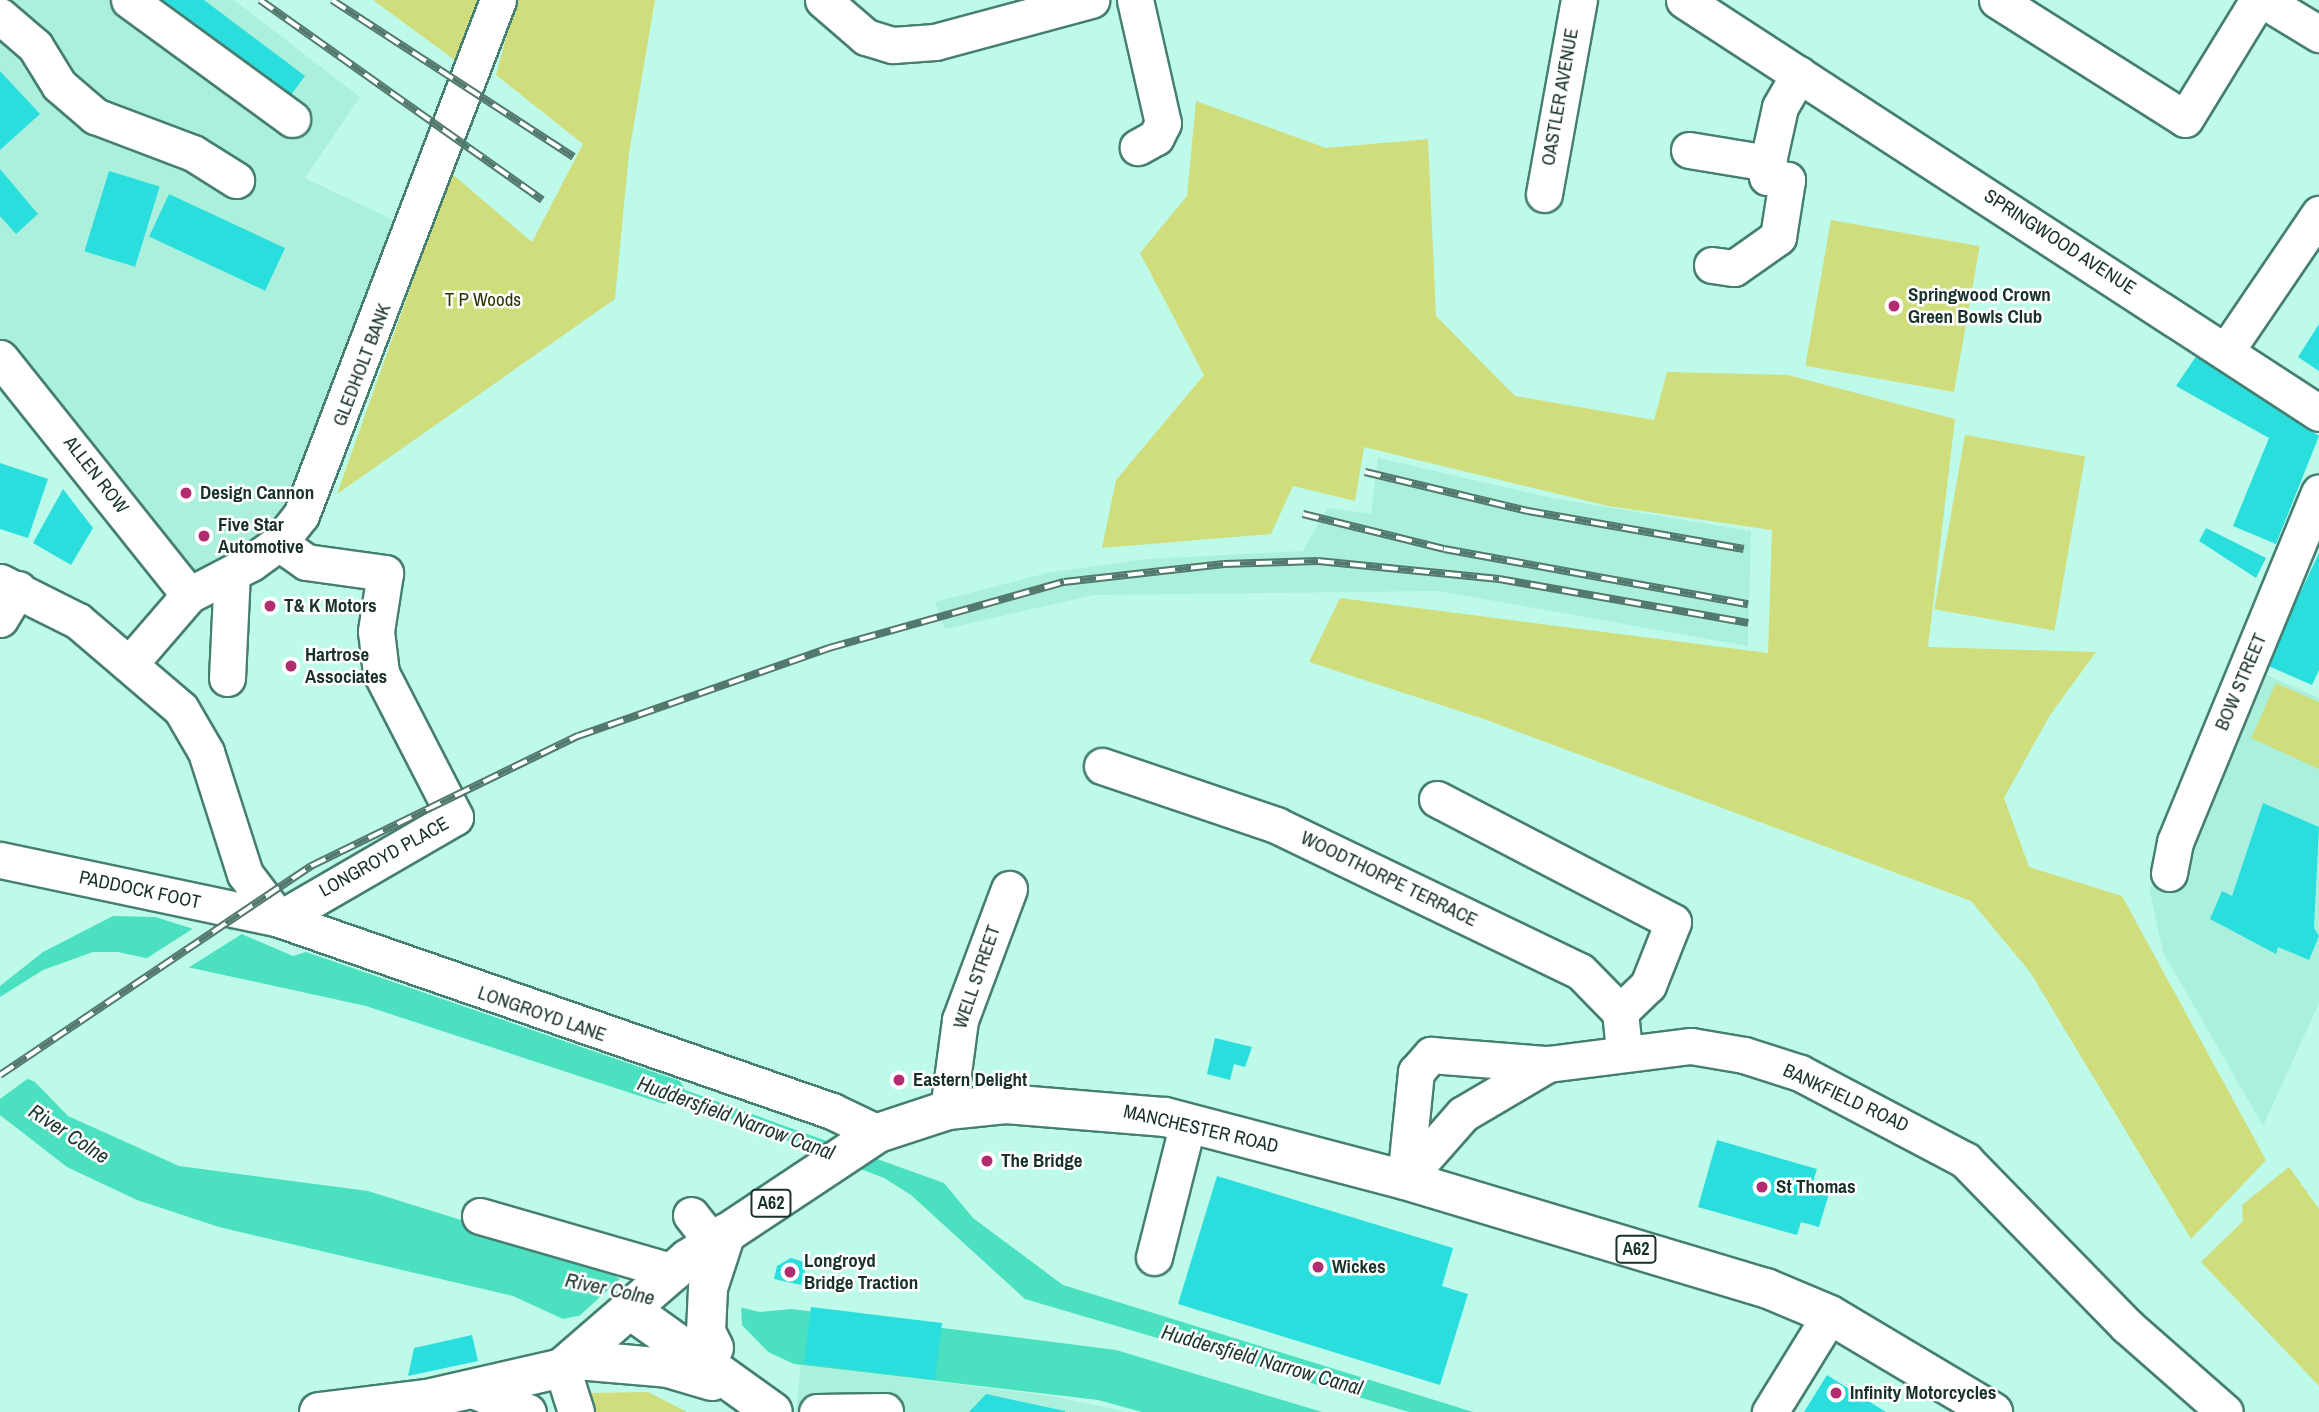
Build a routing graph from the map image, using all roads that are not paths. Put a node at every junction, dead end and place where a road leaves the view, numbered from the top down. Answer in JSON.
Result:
{"nodes":[{"id":1,"x":129,"y":0,"type":"edge"},
{"id":2,"x":498,"y":0,"type":"edge"},
{"id":3,"x":823,"y":0,"type":"edge"},
{"id":4,"x":1091,"y":0,"type":"edge"},
{"id":5,"x":1135,"y":0,"type":"edge"},
{"id":6,"x":1580,"y":0,"type":"edge"},
{"id":7,"x":1684,"y":0,"type":"edge"},
{"id":8,"x":1997,"y":0,"type":"edge"},
{"id":9,"x":2258,"y":0,"type":"edge"},
{"id":10,"x":2263,"y":0,"type":"edge"},
{"id":11,"x":0,"y":16,"type":"edge"},
{"id":12,"x":2319,"y":34,"type":"edge"},
{"id":13,"x":1799,"y":74,"type":"junction"},
{"id":14,"x":292,"y":120,"type":"dead end"},
{"id":15,"x":1138,"y":147,"type":"dead end"},
{"id":16,"x":1689,"y":150,"type":"dead end"},
{"id":17,"x":1768,"y":163,"type":"junction"},
{"id":18,"x":236,"y":180,"type":"dead end"},
{"id":19,"x":1544,"y":194,"type":"dead end"},
{"id":20,"x":2317,"y":219,"type":"edge"},
{"id":21,"x":1712,"y":265,"type":"dead end"},
{"id":22,"x":2226,"y":351,"type":"junction"},
{"id":23,"x":0,"y":358,"type":"edge"},
{"id":24,"x":2319,"y":413,"type":"edge"},
{"id":25,"x":2319,"y":492,"type":"edge"},
{"id":26,"x":279,"y":543,"type":"junction"},
{"id":27,"x":232,"y":573,"type":"junction"},
{"id":28,"x":9,"y":586,"type":"edge"},
{"id":29,"x":189,"y":595,"type":"junction"},
{"id":30,"x":0,"y":619,"type":"edge"},
{"id":31,"x":132,"y":661,"type":"junction"},
{"id":32,"x":227,"y":678,"type":"dead end"},
{"id":33,"x":1102,"y":766,"type":"dead end"},
{"id":34,"x":1437,"y":799,"type":"dead end"},
{"id":35,"x":0,"y":860,"type":"edge"},
{"id":36,"x":2169,"y":873,"type":"dead end"},
{"id":37,"x":1009,"y":889,"type":"dead end"},
{"id":38,"x":279,"y":919,"type":"junction"},
{"id":39,"x":1620,"y":1012,"type":"junction"},
{"id":40,"x":1624,"y":1050,"type":"junction"},
{"id":41,"x":1548,"y":1064,"type":"junction"},
{"id":42,"x":948,"y":1110,"type":"junction"},
{"id":43,"x":1188,"y":1123,"type":"junction"},
{"id":44,"x":872,"y":1138,"type":"junction"},
{"id":45,"x":1405,"y":1180,"type":"junction"},
{"id":46,"x":480,"y":1216,"type":"dead end"},
{"id":47,"x":1154,"y":1257,"type":"dead end"},
{"id":48,"x":658,"y":1295,"type":"junction"},
{"id":49,"x":1830,"y":1315,"type":"junction"},
{"id":50,"x":715,"y":1348,"type":"junction"},
{"id":51,"x":569,"y":1364,"type":"junction"},
{"id":52,"x":472,"y":1390,"type":"junction"},
{"id":53,"x":761,"y":1403,"type":"edge"},
{"id":54,"x":885,"y":1411,"type":"edge"},
{"id":55,"x":319,"y":1412,"type":"edge"},
{"id":56,"x":527,"y":1412,"type":"edge"},
{"id":57,"x":576,"y":1412,"type":"edge"},
{"id":58,"x":817,"y":1412,"type":"edge"},
{"id":59,"x":1770,"y":1412,"type":"edge"},
{"id":60,"x":1993,"y":1412,"type":"edge"},
{"id":61,"x":2225,"y":1412,"type":"edge"}],
"edges":[{"from":1,"to":14,"type":"street"},
{"from":2,"to":26,"type":"street","name":"GLEDHOLT BANK"},
{"from":3,"to":4,"type":"street"},
{"from":5,"to":15,"type":"street"},
{"from":6,"to":19,"type":"street","name":"OASTLER AVENUE"},
{"from":7,"to":13,"type":"street","name":"SPRINGWOOD AVENUE"},
{"from":8,"to":9,"type":"street"},
{"from":10,"to":12,"type":"street"},
{"from":11,"to":18,"type":"street"},
{"from":13,"to":17,"type":"street"},
{"from":13,"to":22,"type":"street","name":"SPRINGWOOD AVENUE"},
{"from":16,"to":17,"type":"street"},
{"from":17,"to":21,"type":"street"},
{"from":20,"to":22,"type":"street"},
{"from":22,"to":24,"type":"street","name":"SPRINGWOOD AVENUE"},
{"from":23,"to":29,"type":"street","name":"ALLEN ROW"},
{"from":25,"to":36,"type":"street","name":"BOW STREET"},
{"from":26,"to":27,"type":"street","name":"GLEDHOLT BANK"},
{"from":26,"to":38,"type":"street","name":"LONGROYD PLACE"},
{"from":27,"to":29,"type":"street","name":"GLEDHOLT BANK"},
{"from":27,"to":32,"type":"street"},
{"from":28,"to":30,"type":"street"},
{"from":28,"to":31,"type":"street","name":"LONGROYD LANE"},
{"from":29,"to":31,"type":"street","name":"GLEDHOLT BANK"},
{"from":31,"to":38,"type":"street","name":"LONGROYD LANE"},
{"from":33,"to":39,"type":"street","name":"WOODTHORPE TERRACE"},
{"from":34,"to":39,"type":"street"},
{"from":35,"to":38,"type":"street","name":"PADDOCK FOOT"},
{"from":37,"to":42,"type":"street","name":"WELL STREET"},
{"from":38,"to":44,"type":"street","name":"LONGROYD LANE"},
{"from":39,"to":40,"type":"street"},
{"from":40,"to":41,"type":"street","name":"BANKFIELD ROAD"},
{"from":40,"to":61,"type":"street","name":"BANKFIELD ROAD"},
{"from":41,"to":45,"type":"street","name":"BANKFIELD ROAD"},
{"from":41,"to":45,"type":"street"},
{"from":42,"to":43,"type":"main road","name":"MANCHESTER ROAD","number":"A62"},
{"from":42,"to":44,"type":"main road","name":"MANCHESTER ROAD","number":"A62"},
{"from":43,"to":45,"type":"main road","name":"MANCHESTER ROAD","number":"A62"},
{"from":43,"to":47,"type":"street"},
{"from":44,"to":48,"type":"main road","name":"MANCHESTER ROAD","number":"A62"},
{"from":45,"to":49,"type":"main road","name":"MANCHESTER ROAD","number":"A62"},
{"from":46,"to":48,"type":"street"},
{"from":48,"to":50,"type":"main road"},
{"from":48,"to":50,"type":"main road"},
{"from":48,"to":51,"type":"main road"},
{"from":48,"to":53,"type":"main road"},
{"from":49,"to":59,"type":"street"},
{"from":49,"to":60,"type":"main road","name":"MANCHESTER ROAD","number":"A62"},
{"from":50,"to":53,"type":"main road"},
{"from":51,"to":52,"type":"main road"},
{"from":51,"to":53,"type":"main road"},
{"from":51,"to":57,"type":"street"},
{"from":52,"to":55,"type":"main road"},
{"from":52,"to":56,"type":"street"},
{"from":54,"to":58,"type":"street"}]}
